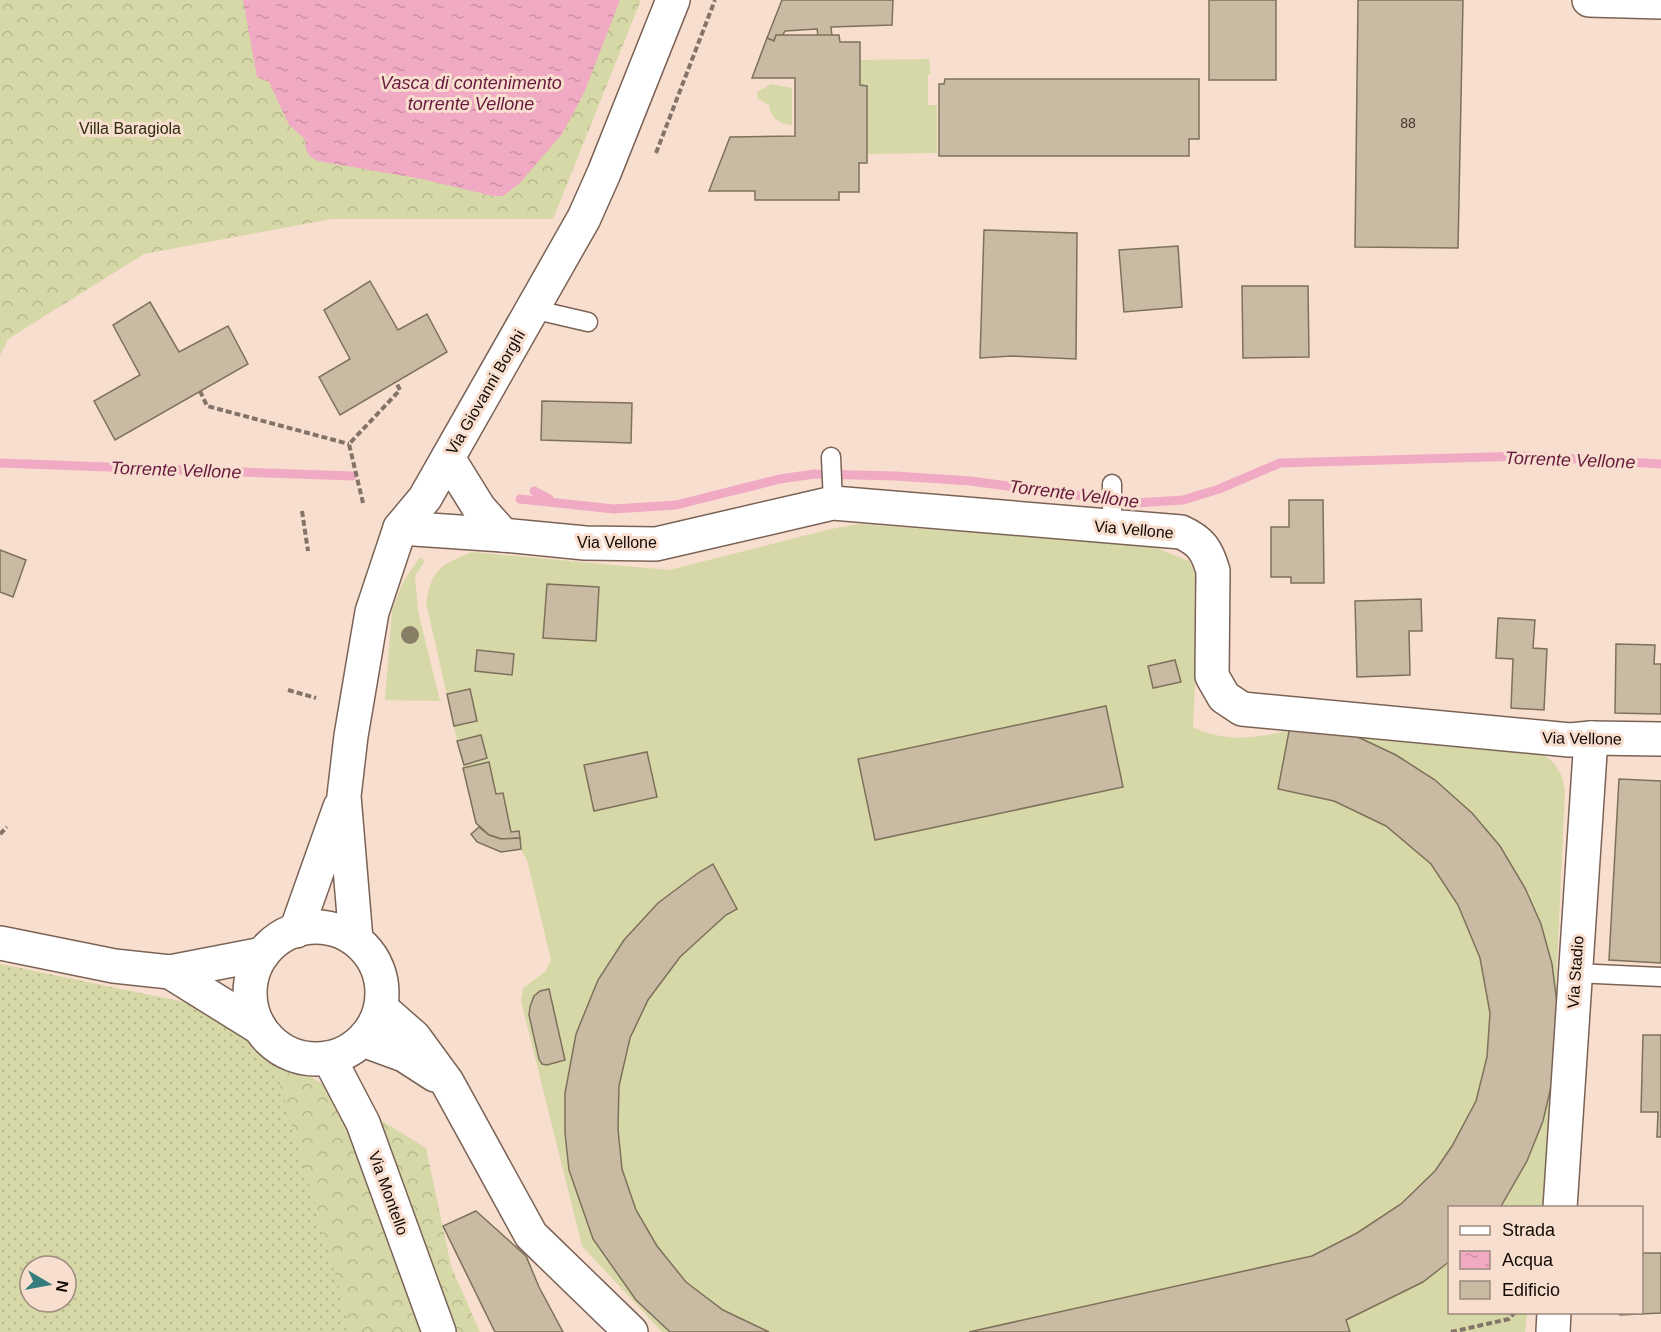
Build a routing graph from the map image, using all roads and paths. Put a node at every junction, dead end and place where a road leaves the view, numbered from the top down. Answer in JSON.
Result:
{"nodes":[{"id":1,"x":673,"y":0,"type":"edge"},
{"id":2,"x":715,"y":0,"type":"edge"},
{"id":3,"x":1589,"y":0,"type":"edge"},
{"id":4,"x":1661,"y":2,"type":"edge"},
{"id":5,"x":656,"y":153,"type":"dead end"},
{"id":6,"x":532,"y":309,"type":"junction"},
{"id":7,"x":588,"y":322,"type":"dead end"},
{"id":8,"x":396,"y":382,"type":"dead end"},
{"id":9,"x":200,"y":391,"type":"dead end"},
{"id":10,"x":350,"y":444,"type":"junction"},
{"id":11,"x":831,"y":457,"type":"dead end"},
{"id":12,"x":448,"y":458,"type":"junction"},
{"id":13,"x":1112,"y":484,"type":"dead end"},
{"id":14,"x":363,"y":503,"type":"dead end"},
{"id":15,"x":833,"y":503,"type":"junction"},
{"id":16,"x":302,"y":511,"type":"dead end"},
{"id":17,"x":1112,"y":527,"type":"junction"},
{"id":18,"x":400,"y":528,"type":"junction"},
{"id":19,"x":503,"y":535,"type":"junction"},
{"id":20,"x":308,"y":550,"type":"dead end"},
{"id":21,"x":288,"y":690,"type":"dead end"},
{"id":22,"x":316,"y":698,"type":"dead end"},
{"id":23,"x":1591,"y":738,"type":"junction"},
{"id":24,"x":1661,"y":739,"type":"edge"},
{"id":25,"x":344,"y":796,"type":"junction"},
{"id":26,"x":7,"y":827,"type":"dead end"},
{"id":27,"x":0,"y":834,"type":"edge"},
{"id":28,"x":296,"y":930,"type":"junction"},
{"id":29,"x":356,"y":940,"type":"junction"},
{"id":30,"x":0,"y":943,"type":"edge"},
{"id":31,"x":263,"y":954,"type":"junction"},
{"id":32,"x":170,"y":972,"type":"junction"},
{"id":33,"x":1575,"y":973,"type":"junction"},
{"id":34,"x":1661,"y":977,"type":"edge"},
{"id":35,"x":381,"y":1008,"type":"junction"},
{"id":36,"x":260,"y":1028,"type":"junction"},
{"id":37,"x":363,"y":1040,"type":"junction"},
{"id":38,"x":329,"y":1058,"type":"junction"},
{"id":39,"x":447,"y":1082,"type":"junction"},
{"id":40,"x":1560,"y":1206,"type":"edge"},
{"id":41,"x":1513,"y":1314,"type":"edge"},
{"id":42,"x":1554,"y":1314,"type":"edge"},
{"id":43,"x":439,"y":1332,"type":"edge"},
{"id":44,"x":631,"y":1332,"type":"edge"},
{"id":45,"x":1452,"y":1332,"type":"edge"},
{"id":46,"x":1553,"y":1332,"type":"edge"}],
"edges":[{"from":1,"to":6,"type":"street","name":"Via Giovanni Borghi"},
{"from":2,"to":5,"type":"path"},
{"from":3,"to":4,"type":"street"},
{"from":6,"to":7,"type":"lane"},
{"from":6,"to":12,"type":"street","name":"Via Giovanni Borghi"},
{"from":8,"to":10,"type":"path"},
{"from":9,"to":10,"type":"path"},
{"from":10,"to":14,"type":"path"},
{"from":11,"to":15,"type":"lane"},
{"from":12,"to":18,"type":"street","name":"Via Giovanni Borghi"},
{"from":12,"to":19,"type":"street"},
{"from":13,"to":17,"type":"lane"},
{"from":15,"to":17,"type":"street","name":"Via Vellone"},
{"from":15,"to":19,"type":"street","name":"Via Vellone"},
{"from":16,"to":20,"type":"path"},
{"from":17,"to":23,"type":"street","name":"Via Vellone"},
{"from":18,"to":19,"type":"street","name":"Via Vellone"},
{"from":18,"to":25,"type":"street","name":"Via Giovanni Borghi"},
{"from":21,"to":22,"type":"path"},
{"from":23,"to":24,"type":"street","name":"Via Vellone"},
{"from":23,"to":33,"type":"street","name":"Via Stadio"},
{"from":25,"to":28,"type":"street","name":"Via Giovanni Borghi"},
{"from":25,"to":29,"type":"street","name":"Via Giovanni Borghi"},
{"from":26,"to":27,"type":"path"},
{"from":28,"to":29,"type":"street"},
{"from":28,"to":31,"type":"street"},
{"from":29,"to":35,"type":"street"},
{"from":30,"to":32,"type":"street"},
{"from":31,"to":32,"type":"street"},
{"from":31,"to":36,"type":"street"},
{"from":32,"to":36,"type":"street"},
{"from":33,"to":34,"type":"lane"},
{"from":33,"to":40,"type":"street","name":"Via Stadio"},
{"from":35,"to":37,"type":"street"},
{"from":35,"to":39,"type":"street"},
{"from":36,"to":38,"type":"street"},
{"from":37,"to":38,"type":"street"},
{"from":37,"to":39,"type":"street"},
{"from":38,"to":43,"type":"street","name":"Via Montello"},
{"from":39,"to":44,"type":"street"},
{"from":41,"to":45,"type":"path"},
{"from":42,"to":46,"type":"street"}]}
